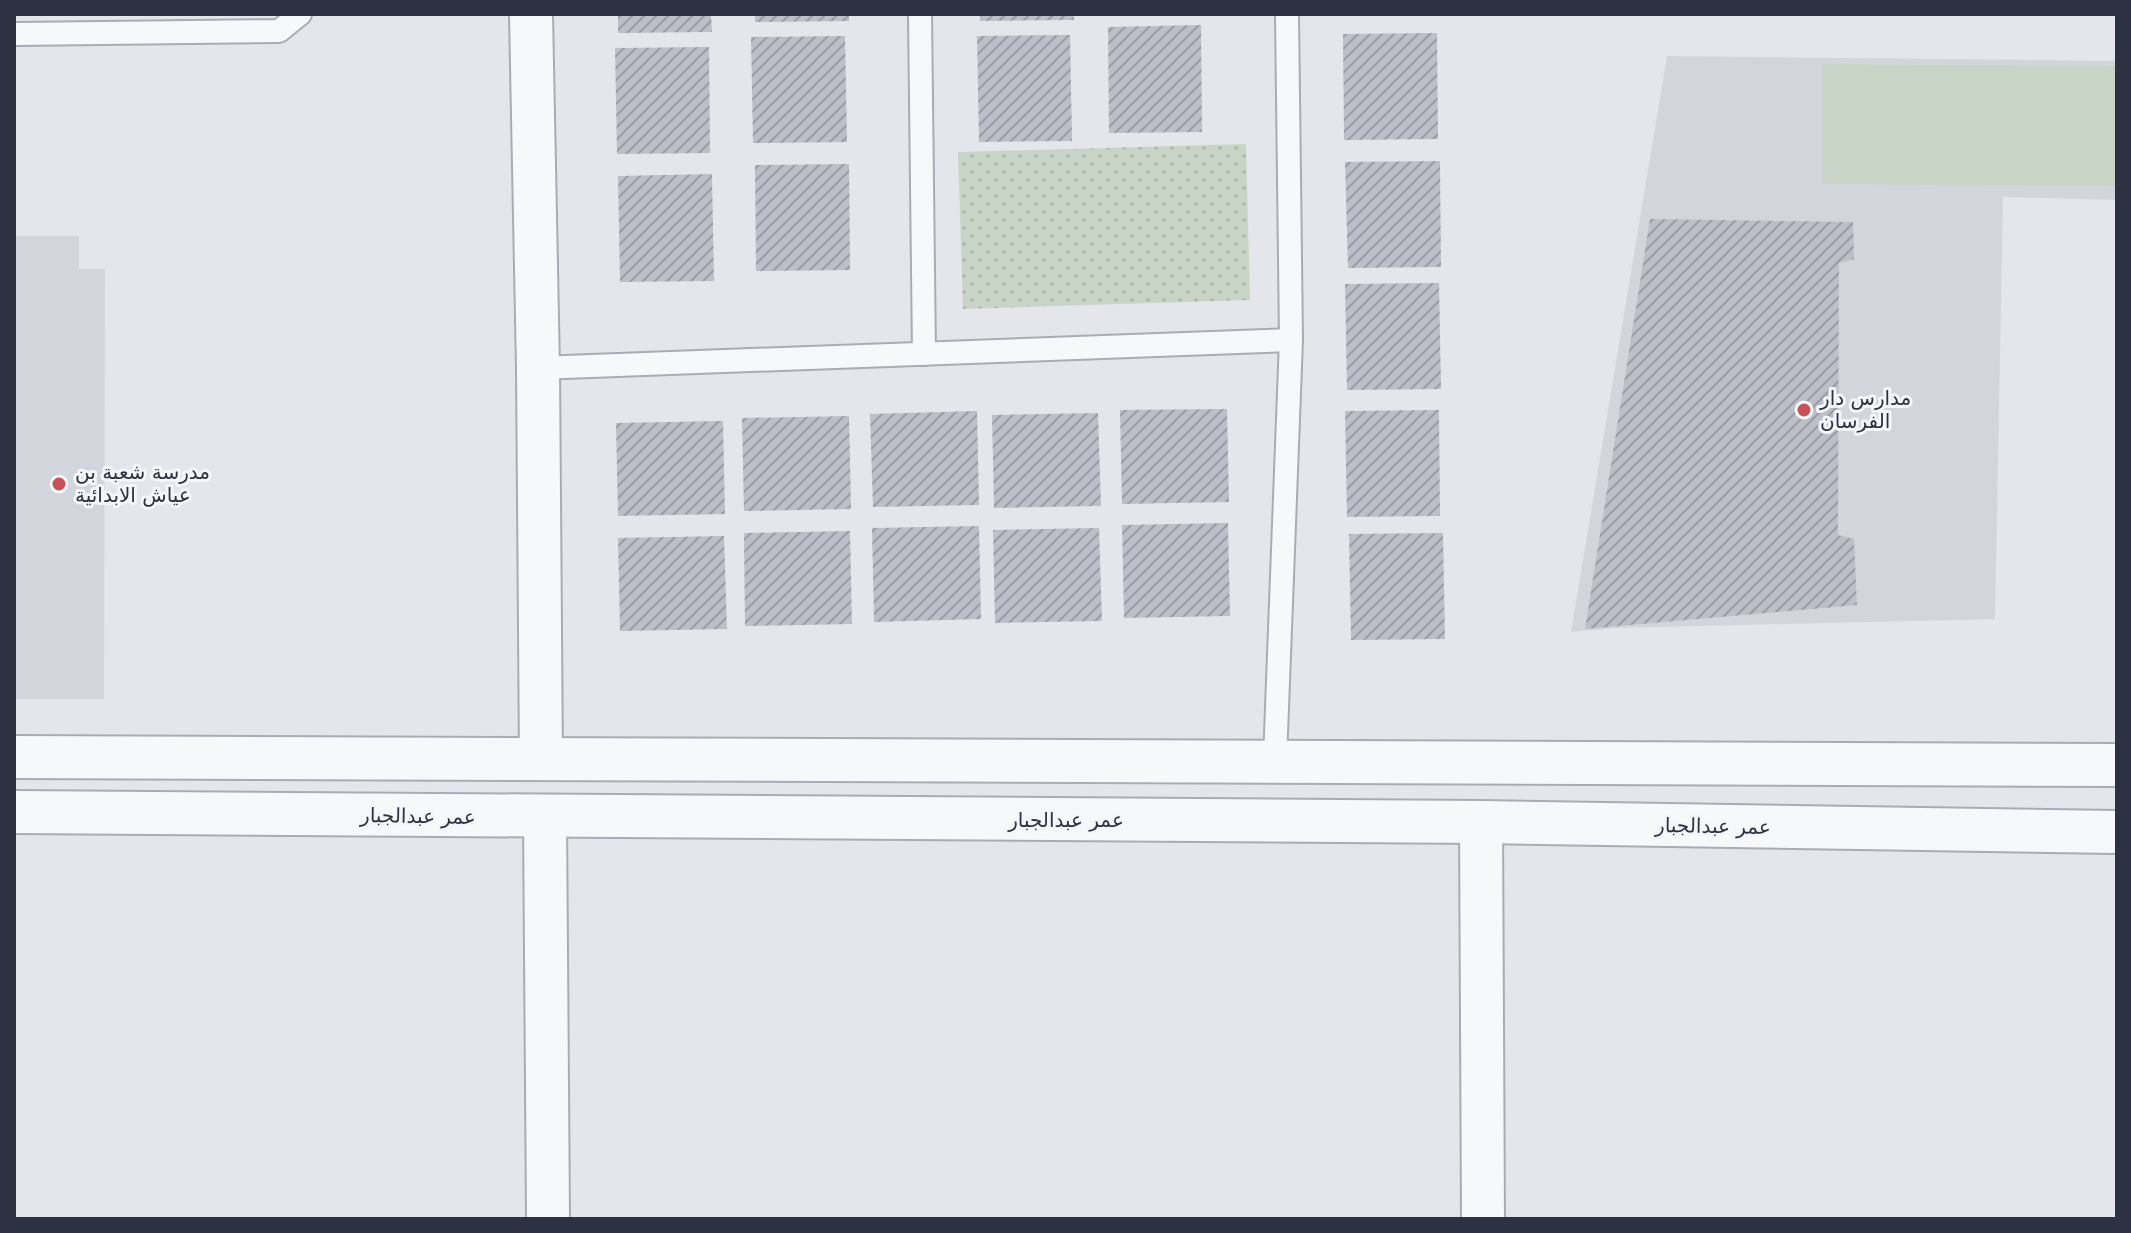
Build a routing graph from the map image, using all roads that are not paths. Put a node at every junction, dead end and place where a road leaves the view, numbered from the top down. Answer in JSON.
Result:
{"nodes":[{"id":1,"x":300,"y":14,"type":"edge"},
{"id":2,"x":531,"y":14,"type":"edge"},
{"id":3,"x":920,"y":14,"type":"edge"},
{"id":4,"x":1287,"y":14,"type":"edge"},
{"id":5,"x":14,"y":34,"type":"edge"},
{"id":6,"x":1291,"y":340,"type":"junction"},
{"id":7,"x":924,"y":354,"type":"junction"},
{"id":8,"x":538,"y":368,"type":"junction"},
{"id":9,"x":14,"y":757,"type":"edge"},
{"id":10,"x":541,"y":759,"type":"junction"},
{"id":11,"x":1275,"y":760,"type":"junction"},
{"id":12,"x":2117,"y":765,"type":"edge"},
{"id":13,"x":14,"y":812,"type":"edge"},
{"id":14,"x":545,"y":817,"type":"junction"},
{"id":15,"x":1481,"y":822,"type":"junction"},
{"id":16,"x":2117,"y":832,"type":"edge"},
{"id":17,"x":548,"y":1219,"type":"edge"},
{"id":18,"x":1483,"y":1219,"type":"edge"}],
"edges":[{"from":1,"to":5,"type":"lane"},
{"from":2,"to":8,"type":"street"},
{"from":3,"to":7,"type":"lane"},
{"from":4,"to":6,"type":"lane"},
{"from":6,"to":7,"type":"lane"},
{"from":6,"to":11,"type":"lane"},
{"from":7,"to":8,"type":"lane"},
{"from":8,"to":10,"type":"street"},
{"from":9,"to":10,"type":"street"},
{"from":10,"to":11,"type":"street"},
{"from":11,"to":12,"type":"street"},
{"from":13,"to":14,"type":"street","name":"عمر عبدالجبار"},
{"from":14,"to":15,"type":"street","name":"عمر عبدالجبار"},
{"from":14,"to":17,"type":"street"},
{"from":15,"to":16,"type":"street","name":"عمر عبدالجبار"},
{"from":15,"to":18,"type":"street"}]}
